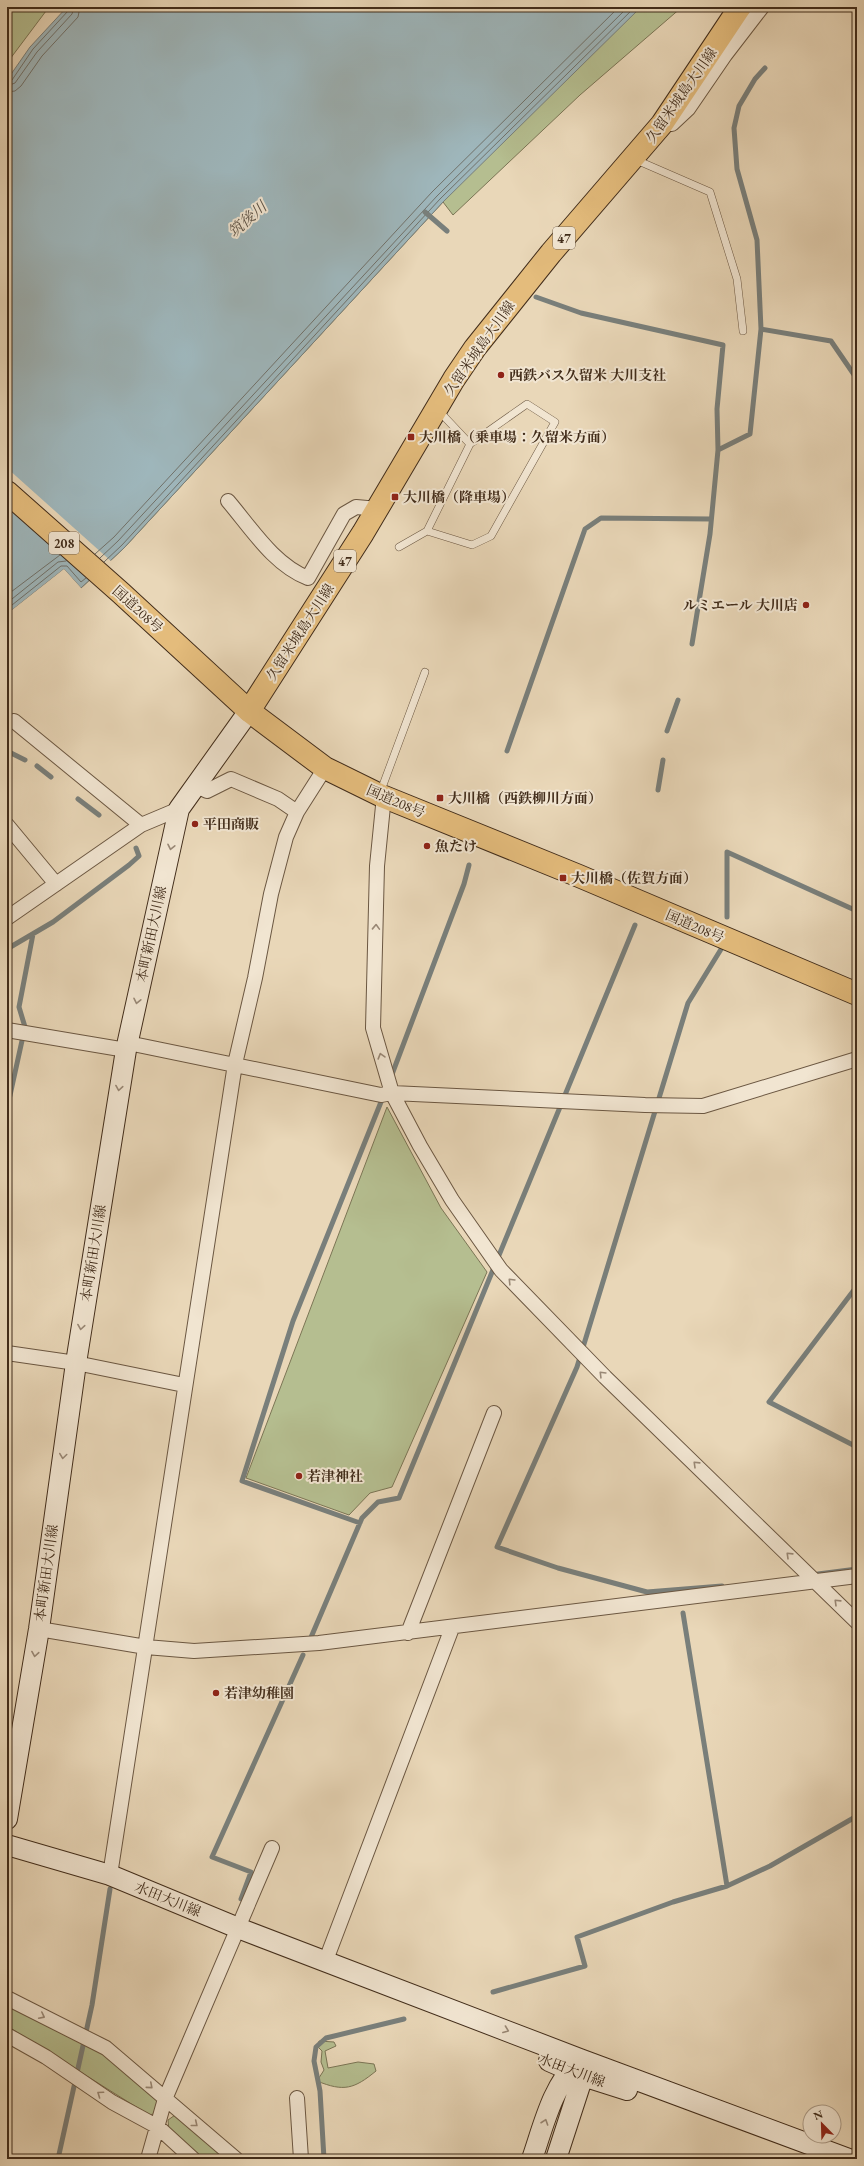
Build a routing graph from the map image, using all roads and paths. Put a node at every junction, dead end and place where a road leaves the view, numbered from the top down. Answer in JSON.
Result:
{"nodes":[{"id":1,"x":740,"y":7,"type":"edge"},
{"id":2,"x":762,"y":7,"type":"edge"},
{"id":3,"x":662,"y":124,"type":"junction"},
{"id":4,"x":634,"y":159,"type":"junction"},
{"id":5,"x":743,"y":331,"type":"dead end"},
{"id":6,"x":438,"y":409,"type":"junction"},
{"id":7,"x":470,"y":444,"type":"junction"},
{"id":8,"x":7,"y":492,"type":"edge"},
{"id":9,"x":228,"y":501,"type":"dead end"},
{"id":10,"x":378,"y":509,"type":"junction"},
{"id":11,"x":427,"y":531,"type":"junction"},
{"id":12,"x":399,"y":547,"type":"dead end"},
{"id":13,"x":425,"y":672,"type":"dead end"},
{"id":14,"x":248,"y":711,"type":"junction"},
{"id":15,"x":14,"y":722,"type":"dead end"},
{"id":16,"x":325,"y":768,"type":"junction"},
{"id":17,"x":196,"y":786,"type":"junction"},
{"id":18,"x":384,"y":796,"type":"junction"},
{"id":19,"x":179,"y":808,"type":"junction"},
{"id":20,"x":297,"y":812,"type":"junction"},
{"id":21,"x":7,"y":825,"type":"edge"},
{"id":22,"x":141,"y":825,"type":"junction"},
{"id":23,"x":56,"y":884,"type":"junction"},
{"id":24,"x":7,"y":918,"type":"edge"},
{"id":25,"x":857,"y":994,"type":"edge"},
{"id":26,"x":7,"y":1030,"type":"edge"},
{"id":27,"x":127,"y":1046,"type":"junction"},
{"id":28,"x":857,"y":1059,"type":"edge"},
{"id":29,"x":236,"y":1064,"type":"junction"},
{"id":30,"x":392,"y":1094,"type":"junction"},
{"id":31,"x":7,"y":1353,"type":"edge"},
{"id":32,"x":76,"y":1363,"type":"junction"},
{"id":33,"x":184,"y":1385,"type":"junction"},
{"id":34,"x":494,"y":1413,"type":"dead end"},
{"id":35,"x":857,"y":1576,"type":"edge"},
{"id":36,"x":817,"y":1582,"type":"junction"},
{"id":37,"x":857,"y":1622,"type":"edge"},
{"id":38,"x":452,"y":1628,"type":"junction"},
{"id":39,"x":39,"y":1629,"type":"junction"},
{"id":40,"x":408,"y":1633,"type":"junction"},
{"id":41,"x":146,"y":1647,"type":"junction"},
{"id":42,"x":7,"y":1819,"type":"edge"},
{"id":43,"x":7,"y":1845,"type":"edge"},
{"id":44,"x":272,"y":1848,"type":"dead end"},
{"id":45,"x":110,"y":1875,"type":"junction"},
{"id":46,"x":238,"y":1928,"type":"junction"},
{"id":47,"x":326,"y":1960,"type":"junction"},
{"id":48,"x":7,"y":1998,"type":"edge"},
{"id":49,"x":7,"y":2035,"type":"edge"},
{"id":50,"x":578,"y":2068,"type":"junction"},
{"id":51,"x":297,"y":2098,"type":"dead end"},
{"id":52,"x":165,"y":2099,"type":"junction"},
{"id":53,"x":158,"y":2128,"type":"junction"},
{"id":54,"x":843,"y":2155,"type":"edge"},
{"id":55,"x":148,"y":2159,"type":"edge"},
{"id":56,"x":193,"y":2159,"type":"edge"},
{"id":57,"x":236,"y":2159,"type":"edge"},
{"id":58,"x":301,"y":2159,"type":"edge"},
{"id":59,"x":532,"y":2159,"type":"edge"},
{"id":60,"x":556,"y":2159,"type":"edge"}],
"edges":[{"from":1,"to":3,"type":"main road","name":"久留米城島大川線","number":"47"},
{"from":2,"to":3,"type":"street"},
{"from":3,"to":4,"type":"main road","name":"久留米城島大川線","number":"47"},
{"from":4,"to":5,"type":"lane"},
{"from":4,"to":6,"type":"main road","name":"久留米城島大川線","number":"47"},
{"from":6,"to":7,"type":"lane"},
{"from":6,"to":10,"type":"main road","name":"久留米城島大川線","number":"47"},
{"from":7,"to":11,"type":"lane"},
{"from":7,"to":11,"type":"lane"},
{"from":8,"to":14,"type":"main road","name":"国道208号","number":"208"},
{"from":9,"to":10,"type":"street"},
{"from":10,"to":14,"type":"main road","name":"久留米城島大川線","number":"47"},
{"from":11,"to":12,"type":"lane"},
{"from":13,"to":18,"type":"lane"},
{"from":14,"to":16,"type":"main road","name":"国道208号","number":"208"},
{"from":14,"to":17,"type":"main road","name":"本町新田大川線"},
{"from":15,"to":22,"type":"street"},
{"from":16,"to":18,"type":"main road","name":"国道208号","number":"208"},
{"from":16,"to":20,"type":"street"},
{"from":17,"to":19,"type":"main road","name":"本町新田大川線"},
{"from":17,"to":20,"type":"street"},
{"from":18,"to":25,"type":"main road","name":"国道208号","number":"208"},
{"from":30,"to":18,"type":"street","one_way":true},
{"from":19,"to":22,"type":"street"},
{"from":19,"to":27,"type":"main road","name":"本町新田大川線","one_way":true},
{"from":20,"to":29,"type":"street"},
{"from":21,"to":23,"type":"street"},
{"from":22,"to":23,"type":"street"},
{"from":23,"to":24,"type":"street"},
{"from":26,"to":27,"type":"street"},
{"from":27,"to":29,"type":"street"},
{"from":27,"to":32,"type":"main road","name":"本町新田大川線","one_way":true},
{"from":28,"to":30,"type":"street"},
{"from":29,"to":30,"type":"street"},
{"from":29,"to":33,"type":"street"},
{"from":36,"to":30,"type":"street","one_way":true},
{"from":31,"to":32,"type":"street"},
{"from":32,"to":33,"type":"street"},
{"from":32,"to":39,"type":"main road","name":"本町新田大川線","one_way":true},
{"from":33,"to":41,"type":"street"},
{"from":34,"to":40,"type":"street"},
{"from":35,"to":36,"type":"street"},
{"from":37,"to":36,"type":"street","one_way":true},
{"from":36,"to":38,"type":"street"},
{"from":38,"to":40,"type":"street"},
{"from":38,"to":47,"type":"street"},
{"from":39,"to":41,"type":"street"},
{"from":39,"to":42,"type":"main road","name":"本町新田大川線","one_way":true},
{"from":40,"to":41,"type":"street"},
{"from":41,"to":45,"type":"street"},
{"from":43,"to":45,"type":"main road","name":"水田大川線"},
{"from":44,"to":46,"type":"street"},
{"from":45,"to":46,"type":"main road","name":"水田大川線"},
{"from":46,"to":47,"type":"main road","name":"水田大川線"},
{"from":46,"to":52,"type":"street"},
{"from":47,"to":50,"type":"main road","name":"水田大川線"},
{"from":48,"to":52,"type":"street","one_way":true},
{"from":53,"to":49,"type":"street","one_way":true},
{"from":50,"to":54,"type":"main road","name":"水田大川線"},
{"from":59,"to":50,"type":"main road","one_way":true},
{"from":50,"to":60,"type":"main road"},
{"from":51,"to":58,"type":"street"},
{"from":52,"to":53,"type":"street"},
{"from":52,"to":57,"type":"street","one_way":true},
{"from":53,"to":55,"type":"street"},
{"from":53,"to":56,"type":"street"}]}
